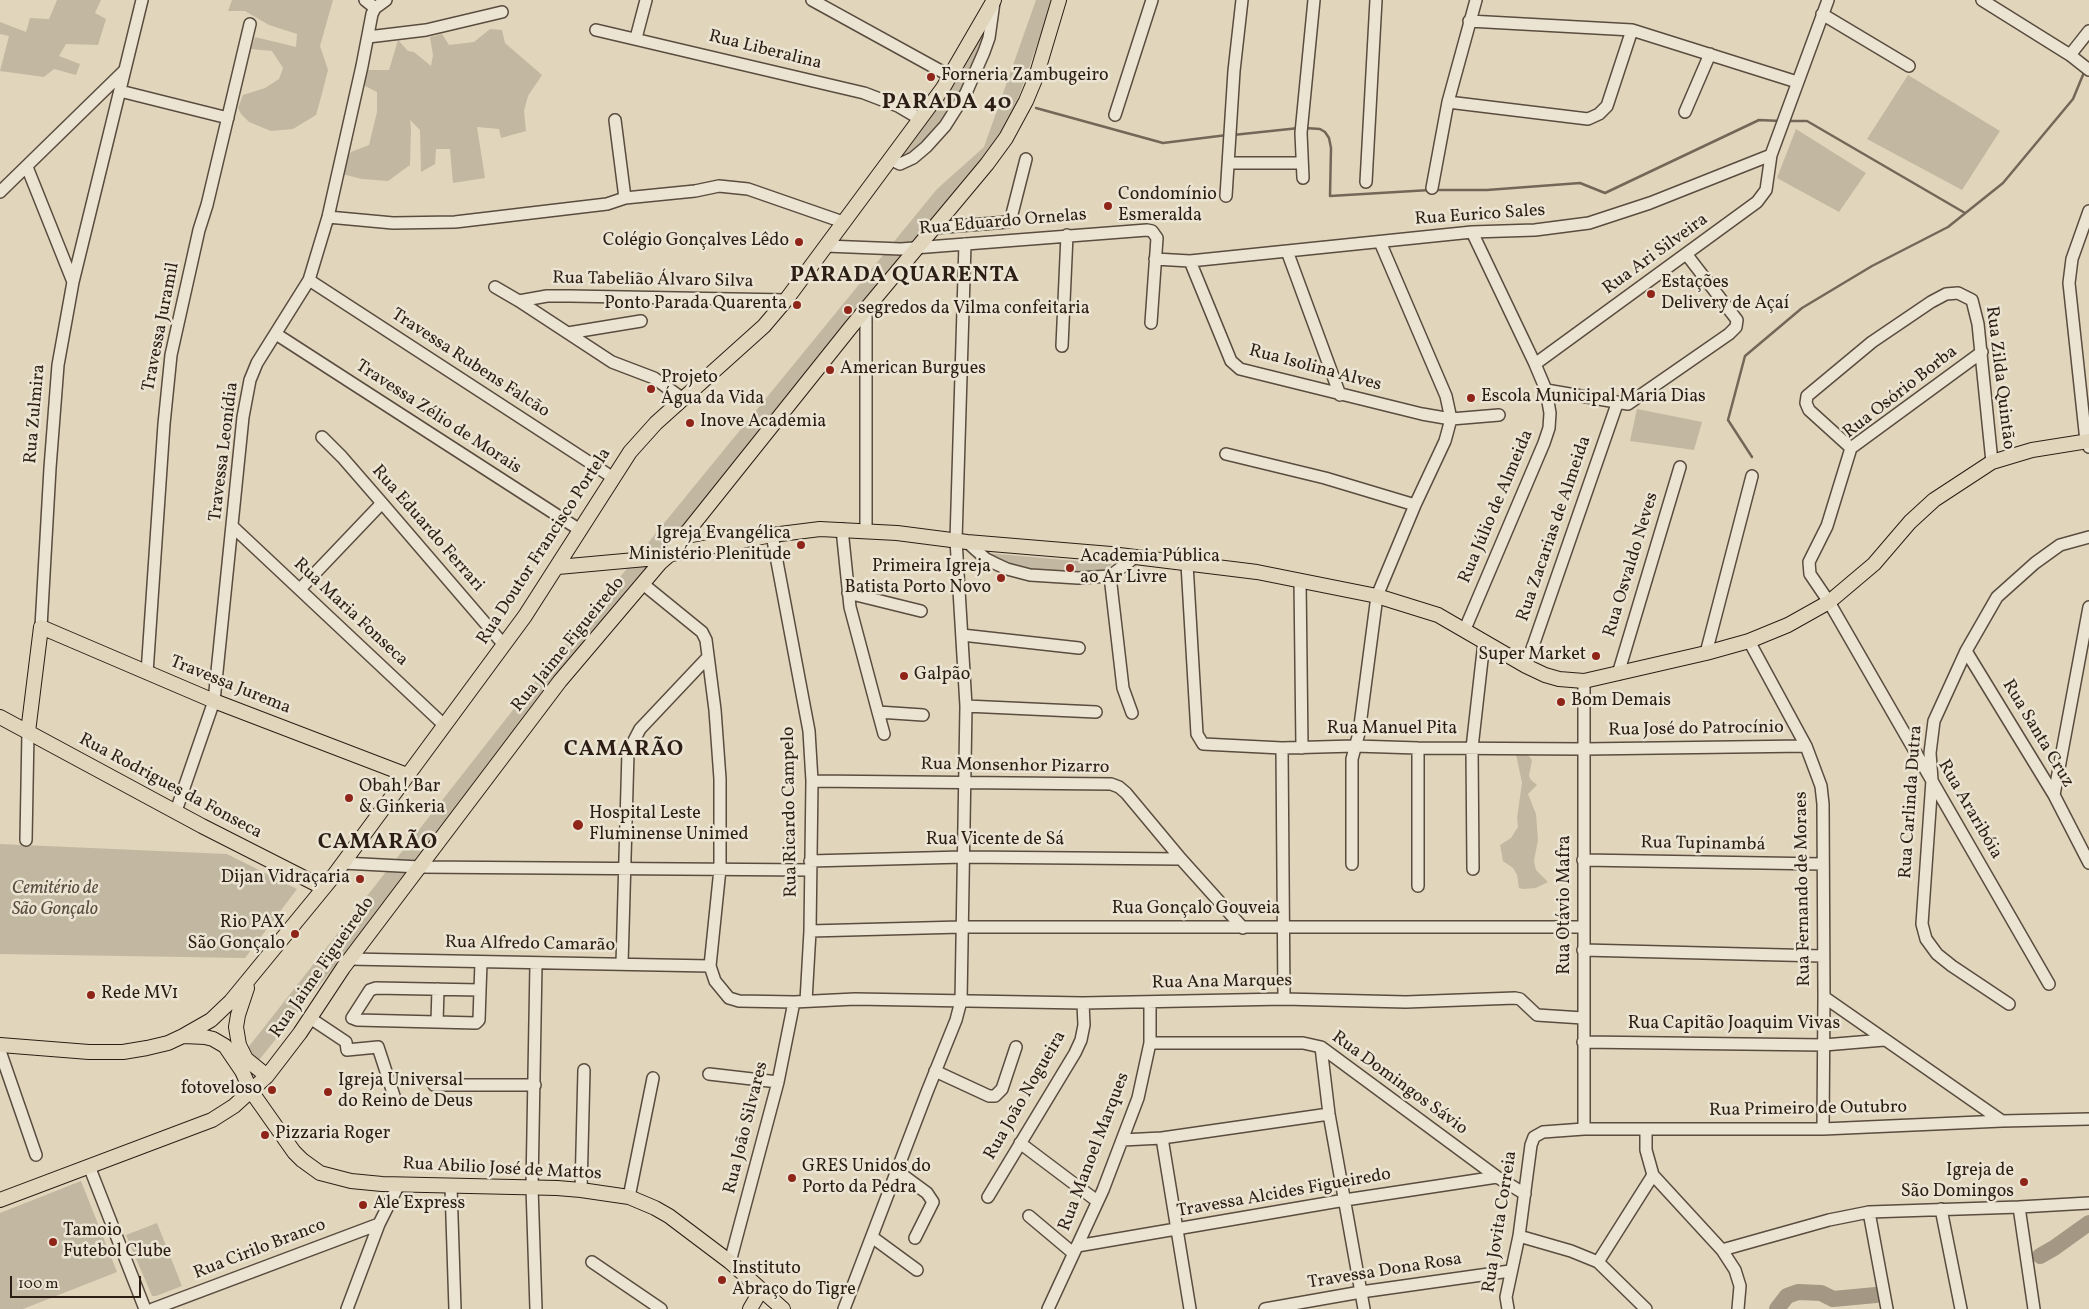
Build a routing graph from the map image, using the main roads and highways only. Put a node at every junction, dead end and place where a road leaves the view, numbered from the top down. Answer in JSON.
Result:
{"nodes":[{"id":1,"x":994,"y":0,"type":"edge"},
{"id":2,"x":1059,"y":0,"type":"edge"},
{"id":3,"x":2088,"y":443,"type":"edge"},
{"id":4,"x":668,"y":556,"type":"junction"},
{"id":5,"x":558,"y":567,"type":"junction"},
{"id":6,"x":41,"y":627,"type":"joint"},
{"id":7,"x":0,"y":717,"type":"edge"},
{"id":8,"x":28,"y":732,"type":"junction"},
{"id":9,"x":407,"y":776,"type":"junction"},
{"id":10,"x":324,"y":888,"type":"junction"},
{"id":11,"x":250,"y":981,"type":"junction"},
{"id":12,"x":183,"y":1036,"type":"junction"},
{"id":13,"x":0,"y":1045,"type":"edge"},
{"id":14,"x":267,"y":1076,"type":"junction"},
{"id":15,"x":251,"y":1091,"type":"junction"},
{"id":16,"x":0,"y":1200,"type":"edge"},
{"id":17,"x":761,"y":1290,"type":"junction"},
{"id":18,"x":750,"y":1309,"type":"edge"},
{"id":19,"x":783,"y":1309,"type":"edge"}],
"edges":[{"from":1,"to":5,"type":"main road","name":"Rua Doutor Francisco Portela"},
{"from":2,"to":4,"type":"main road","name":"Rua Jaime Figueiredo"},
{"from":3,"to":4,"type":"main road"},
{"from":4,"to":5,"type":"main road"},
{"from":4,"to":14,"type":"main road","name":"Rua Jaime Figueiredo"},
{"from":5,"to":9,"type":"main road","name":"Rua Doutor Francisco Portela"},
{"from":6,"to":8,"type":"main road","name":"Rua Zulmira"},
{"from":6,"to":9,"type":"main road","name":"Travessa Jurema"},
{"from":7,"to":8,"type":"main road","name":"Rua Rodrigues da Fonseca"},
{"from":8,"to":10,"type":"main road","name":"Rua Rodrigues da Fonseca"},
{"from":9,"to":10,"type":"main road","name":"Rua Doutor Francisco Portela"},
{"from":10,"to":11,"type":"main road","name":"Rua Doutor Francisco Portela"},
{"from":11,"to":12,"type":"main road","name":"Rua Doutor Francisco Portela"},
{"from":11,"to":14,"type":"main road"},
{"from":12,"to":13,"type":"main road","name":"Rua Doutor Francisco Portela"},
{"from":12,"to":15,"type":"main road","name":"Rua Abilio José de Mattos"},
{"from":14,"to":15,"type":"main road","name":"Rua Jaime Figueiredo"},
{"from":15,"to":16,"type":"main road","name":"Rua Jaime Figueiredo"},
{"from":15,"to":17,"type":"main road","name":"Rua Abilio José de Mattos"},
{"from":17,"to":18,"type":"main road"},
{"from":17,"to":19,"type":"main road","name":"Rua Abilio José de Mattos"}]}
